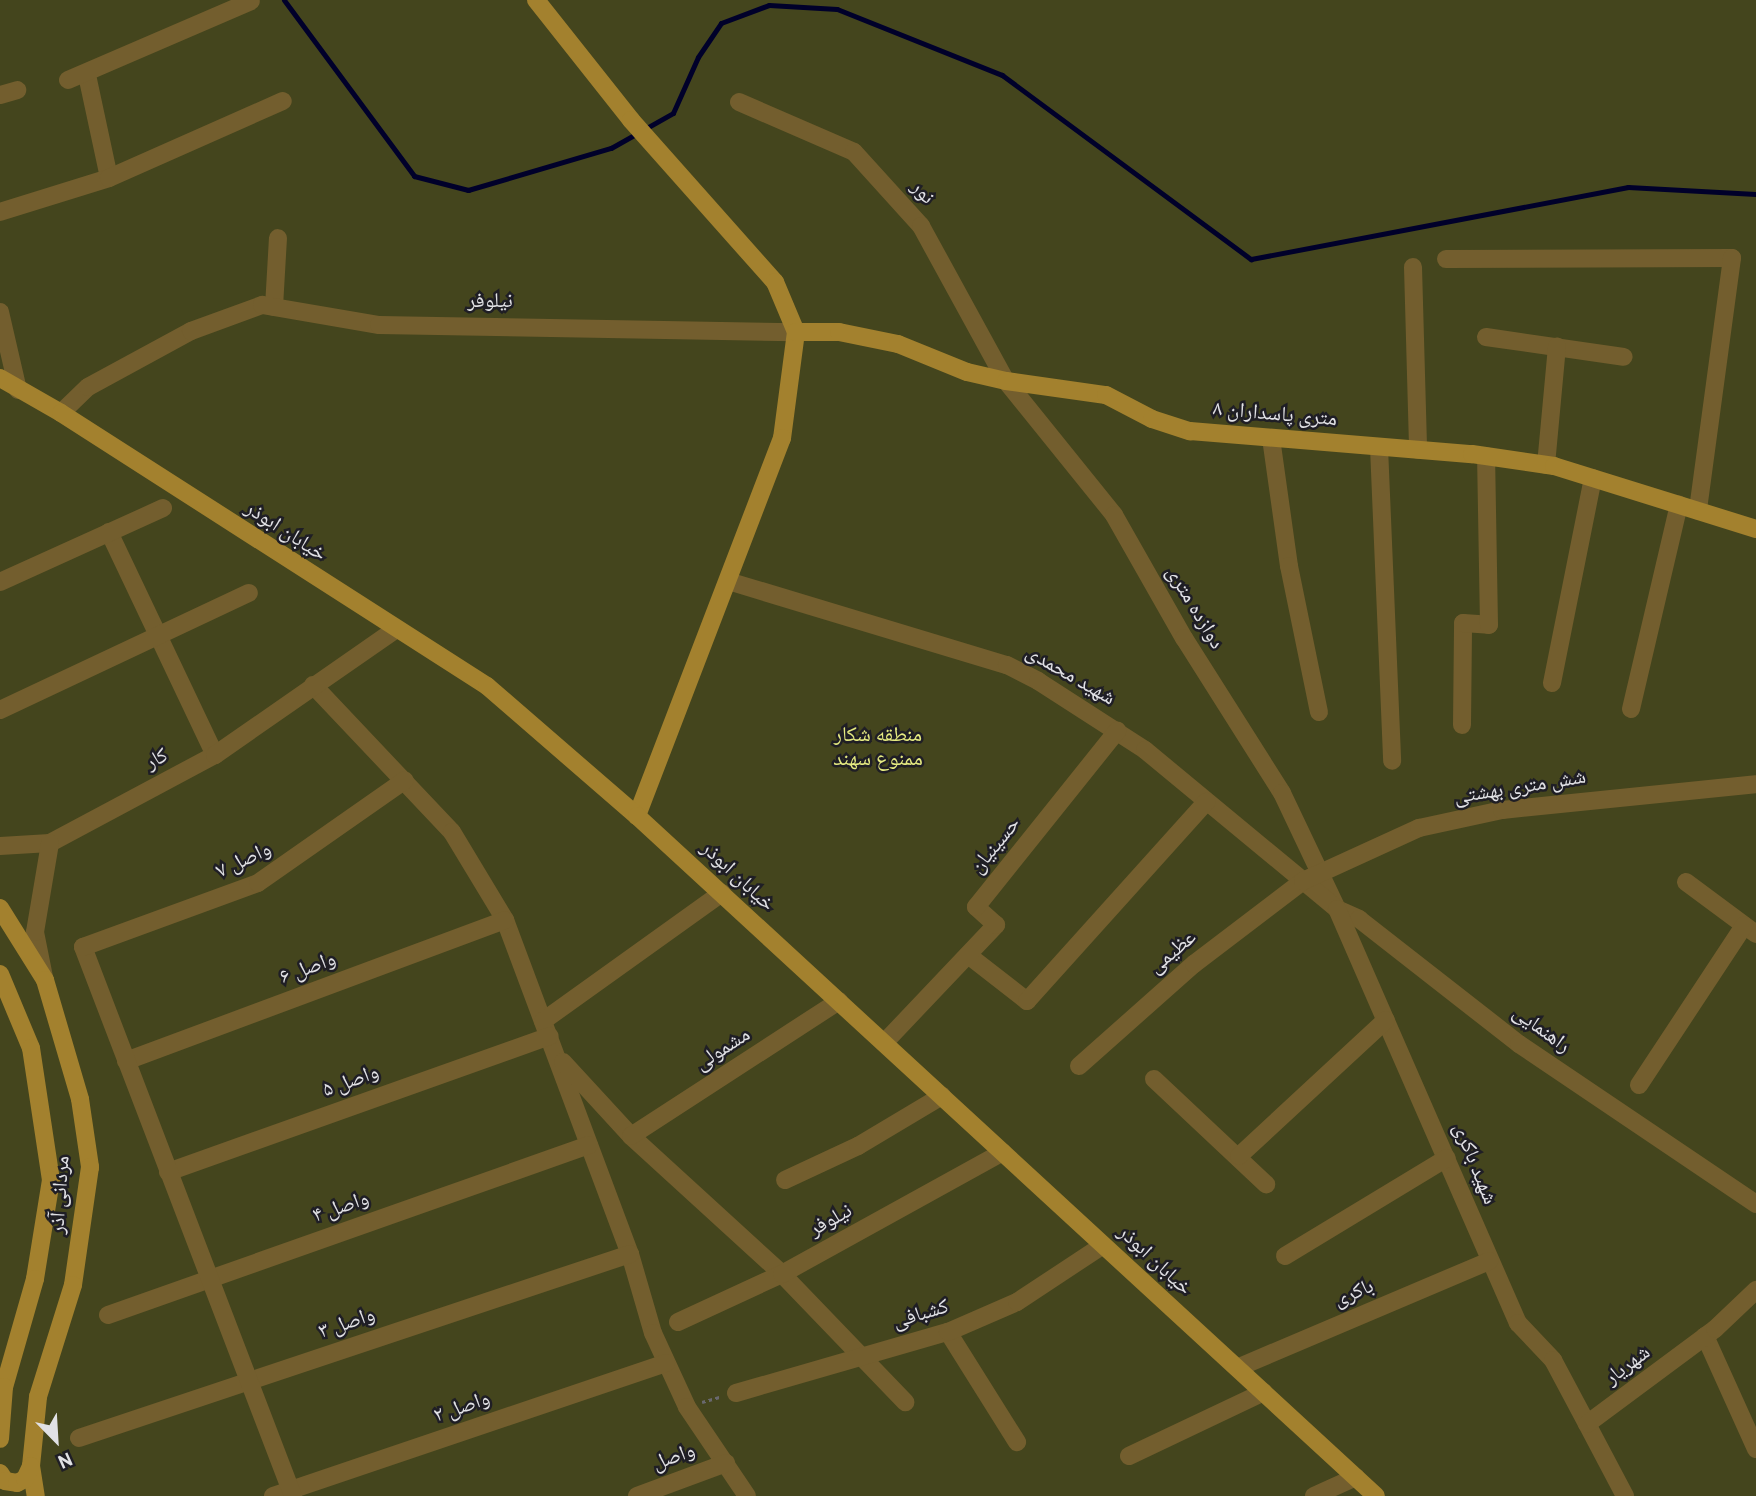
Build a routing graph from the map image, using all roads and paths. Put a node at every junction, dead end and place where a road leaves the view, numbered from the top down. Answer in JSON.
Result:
{"nodes":[{"id":1,"x":536,"y":0,"type":"edge"},
{"id":2,"x":251,"y":1,"type":"edge"},
{"id":3,"x":87,"y":75,"type":"junction"},
{"id":4,"x":68,"y":80,"type":"dead end"},
{"id":5,"x":283,"y":102,"type":"dead end"},
{"id":6,"x":740,"y":102,"type":"dead end"},
{"id":7,"x":110,"y":178,"type":"junction"},
{"id":8,"x":0,"y":212,"type":"edge"},
{"id":9,"x":278,"y":238,"type":"dead end"},
{"id":10,"x":1446,"y":259,"type":"dead end"},
{"id":11,"x":1413,"y":267,"type":"dead end"},
{"id":12,"x":274,"y":307,"type":"junction"},
{"id":13,"x":0,"y":312,"type":"edge"},
{"id":14,"x":796,"y":331,"type":"junction"},
{"id":15,"x":1486,"y":337,"type":"dead end"},
{"id":16,"x":1558,"y":347,"type":"junction"},
{"id":17,"x":1624,"y":357,"type":"dead end"},
{"id":18,"x":0,"y":379,"type":"edge"},
{"id":19,"x":1006,"y":381,"type":"junction"},
{"id":20,"x":18,"y":390,"type":"junction"},
{"id":21,"x":61,"y":413,"type":"junction"},
{"id":22,"x":1271,"y":438,"type":"junction"},
{"id":23,"x":1379,"y":446,"type":"junction"},
{"id":24,"x":1418,"y":450,"type":"junction"},
{"id":25,"x":1486,"y":456,"type":"junction"},
{"id":26,"x":1546,"y":465,"type":"junction"},
{"id":27,"x":1593,"y":478,"type":"junction"},
{"id":28,"x":1679,"y":505,"type":"junction"},
{"id":29,"x":163,"y":508,"type":"dead end"},
{"id":30,"x":1698,"y":511,"type":"junction"},
{"id":31,"x":1756,"y":529,"type":"edge"},
{"id":32,"x":109,"y":532,"type":"junction"},
{"id":33,"x":728,"y":581,"type":"junction"},
{"id":34,"x":0,"y":582,"type":"edge"},
{"id":35,"x":249,"y":593,"type":"dead end"},
{"id":36,"x":395,"y":630,"type":"junction"},
{"id":37,"x":158,"y":639,"type":"junction"},
{"id":38,"x":1552,"y":683,"type":"dead end"},
{"id":39,"x":313,"y":685,"type":"junction"},
{"id":40,"x":1631,"y":709,"type":"dead end"},
{"id":41,"x":0,"y":710,"type":"edge"},
{"id":42,"x":1319,"y":712,"type":"dead end"},
{"id":43,"x":1462,"y":726,"type":"dead end"},
{"id":44,"x":1117,"y":731,"type":"junction"},
{"id":45,"x":215,"y":755,"type":"junction"},
{"id":46,"x":1392,"y":761,"type":"dead end"},
{"id":47,"x":405,"y":780,"type":"junction"},
{"id":48,"x":1756,"y":784,"type":"edge"},
{"id":49,"x":1206,"y":802,"type":"junction"},
{"id":50,"x":638,"y":816,"type":"junction"},
{"id":51,"x":50,"y":843,"type":"junction"},
{"id":52,"x":0,"y":846,"type":"edge"},
{"id":53,"x":1321,"y":872,"type":"junction"},
{"id":54,"x":1303,"y":881,"type":"junction"},
{"id":55,"x":1686,"y":883,"type":"dead end"},
{"id":56,"x":722,"y":893,"type":"junction"},
{"id":57,"x":0,"y":908,"type":"edge"},
{"id":58,"x":1337,"y":909,"type":"junction"},
{"id":59,"x":505,"y":920,"type":"junction"},
{"id":60,"x":1750,"y":930,"type":"edge"},
{"id":61,"x":968,"y":955,"type":"junction"},
{"id":62,"x":0,"y":975,"type":"edge"},
{"id":63,"x":45,"y":980,"type":"junction"},
{"id":64,"x":839,"y":1001,"type":"junction"},
{"id":65,"x":1386,"y":1020,"type":"junction"},
{"id":66,"x":546,"y":1029,"type":"junction"},
{"id":67,"x":884,"y":1043,"type":"junction"},
{"id":68,"x":555,"y":1054,"type":"junction"},
{"id":69,"x":126,"y":1061,"type":"junction"},
{"id":70,"x":1079,"y":1066,"type":"dead end"},
{"id":71,"x":1154,"y":1079,"type":"dead end"},
{"id":72,"x":1639,"y":1084,"type":"dead end"},
{"id":73,"x":942,"y":1096,"type":"junction"},
{"id":74,"x":631,"y":1136,"type":"junction"},
{"id":75,"x":589,"y":1145,"type":"junction"},
{"id":76,"x":1003,"y":1152,"type":"junction"},
{"id":77,"x":1239,"y":1156,"type":"junction"},
{"id":78,"x":1447,"y":1158,"type":"junction"},
{"id":79,"x":168,"y":1172,"type":"junction"},
{"id":80,"x":785,"y":1180,"type":"dead end"},
{"id":81,"x":1266,"y":1184,"type":"dead end"},
{"id":82,"x":1756,"y":1204,"type":"edge"},
{"id":83,"x":1103,"y":1245,"type":"junction"},
{"id":84,"x":630,"y":1254,"type":"junction"},
{"id":85,"x":1285,"y":1256,"type":"dead end"},
{"id":86,"x":1489,"y":1261,"type":"junction"},
{"id":87,"x":782,"y":1275,"type":"junction"},
{"id":88,"x":209,"y":1279,"type":"junction"},
{"id":89,"x":1756,"y":1290,"type":"edge"},
{"id":90,"x":108,"y":1315,"type":"dead end"},
{"id":91,"x":678,"y":1322,"type":"dead end"},
{"id":92,"x":948,"y":1332,"type":"junction"},
{"id":93,"x":1705,"y":1336,"type":"junction"},
{"id":94,"x":862,"y":1356,"type":"junction"},
{"id":95,"x":666,"y":1363,"type":"junction"},
{"id":96,"x":1237,"y":1368,"type":"junction"},
{"id":97,"x":249,"y":1381,"type":"junction"},
{"id":98,"x":1264,"y":1392,"type":"junction"},
{"id":99,"x":736,"y":1393,"type":"joint"},
{"id":100,"x":905,"y":1402,"type":"dead end"},
{"id":101,"x":687,"y":1407,"type":"junction"},
{"id":102,"x":1587,"y":1424,"type":"junction"},
{"id":103,"x":79,"y":1438,"type":"dead end"},
{"id":104,"x":0,"y":1439,"type":"edge"},
{"id":105,"x":1017,"y":1442,"type":"dead end"},
{"id":106,"x":1756,"y":1449,"type":"edge"},
{"id":107,"x":1129,"y":1456,"type":"dead end"},
{"id":108,"x":726,"y":1463,"type":"junction"},
{"id":109,"x":31,"y":1466,"type":"junction"},
{"id":110,"x":0,"y":1473,"type":"edge"},
{"id":111,"x":1356,"y":1477,"type":"junction"},
{"id":112,"x":0,"y":1479,"type":"edge"},
{"id":113,"x":285,"y":1494,"type":"edge"},
{"id":114,"x":3,"y":1496,"type":"edge"},
{"id":115,"x":36,"y":1496,"type":"edge"},
{"id":116,"x":637,"y":1496,"type":"edge"},
{"id":117,"x":747,"y":1496,"type":"edge"},
{"id":118,"x":1314,"y":1496,"type":"edge"},
{"id":119,"x":1376,"y":1496,"type":"edge"},
{"id":120,"x":1625,"y":1496,"type":"edge"}],
"edges":[{"from":1,"to":14,"type":"main road"},
{"from":2,"to":3,"type":"street"},
{"from":3,"to":4,"type":"street"},
{"from":3,"to":7,"type":"street"},
{"from":5,"to":7,"type":"street"},
{"from":6,"to":19,"type":"street","name":"نور"},
{"from":7,"to":8,"type":"street"},
{"from":9,"to":12,"type":"street"},
{"from":10,"to":30,"type":"street"},
{"from":11,"to":24,"type":"street"},
{"from":12,"to":14,"type":"street","name":"نیلوفر"},
{"from":12,"to":21,"type":"street","name":"نیلوفر"},
{"from":13,"to":20,"type":"street"},
{"from":14,"to":19,"type":"main road","name":"۸ متری پاسداران"},
{"from":14,"to":33,"type":"main road"},
{"from":15,"to":16,"type":"street"},
{"from":16,"to":17,"type":"street"},
{"from":16,"to":26,"type":"street"},
{"from":18,"to":20,"type":"main road","name":"خیابان ابوذر"},
{"from":19,"to":22,"type":"main road","name":"۸ متری پاسداران"},
{"from":19,"to":53,"type":"street","name":"دوازده متری"},
{"from":20,"to":21,"type":"main road","name":"خیابان ابوذر"},
{"from":21,"to":36,"type":"main road","name":"خیابان ابوذر"},
{"from":22,"to":23,"type":"main road","name":"۸ متری پاسداران"},
{"from":22,"to":42,"type":"street"},
{"from":23,"to":24,"type":"main road","name":"۸ متری پاسداران"},
{"from":23,"to":46,"type":"street"},
{"from":24,"to":25,"type":"main road","name":"۸ متری پاسداران"},
{"from":25,"to":26,"type":"main road","name":"۸ متری پاسداران"},
{"from":25,"to":43,"type":"street"},
{"from":26,"to":27,"type":"main road","name":"۸ متری پاسداران"},
{"from":27,"to":28,"type":"main road","name":"۸ متری پاسداران"},
{"from":27,"to":38,"type":"street"},
{"from":28,"to":30,"type":"main road","name":"۸ متری پاسداران"},
{"from":28,"to":40,"type":"street"},
{"from":29,"to":32,"type":"street"},
{"from":30,"to":31,"type":"main road","name":"۸ متری پاسداران"},
{"from":32,"to":34,"type":"street"},
{"from":32,"to":37,"type":"street"},
{"from":33,"to":44,"type":"street","name":"شهید محمدی"},
{"from":33,"to":50,"type":"main road"},
{"from":35,"to":37,"type":"street"},
{"from":36,"to":39,"type":"street","name":"کار"},
{"from":36,"to":50,"type":"main road","name":"خیابان ابوذر"},
{"from":37,"to":41,"type":"street"},
{"from":37,"to":45,"type":"street"},
{"from":39,"to":45,"type":"street","name":"کار"},
{"from":39,"to":47,"type":"street"},
{"from":44,"to":49,"type":"street","name":"شهید محمدی"},
{"from":44,"to":61,"type":"street","name":"حسینیان"},
{"from":45,"to":51,"type":"street","name":"کار"},
{"from":47,"to":59,"type":"street"},
{"from":47,"to":69,"type":"street","name":"واصل ۷"},
{"from":48,"to":53,"type":"street","name":"شش متری بهشتی"},
{"from":49,"to":54,"type":"street","name":"شهید محمدی"},
{"from":49,"to":61,"type":"street"},
{"from":50,"to":56,"type":"main road","name":"خیابان ابوذر"},
{"from":51,"to":52,"type":"street"},
{"from":51,"to":63,"type":"street"},
{"from":53,"to":54,"type":"street","name":"شش متری بهشتی"},
{"from":53,"to":58,"type":"street"},
{"from":54,"to":58,"type":"street","name":"شهید محمدی"},
{"from":54,"to":70,"type":"street","name":"عظیمی"},
{"from":55,"to":60,"type":"street"},
{"from":56,"to":64,"type":"main road","name":"خیابان ابوذر"},
{"from":56,"to":66,"type":"street","name":"واصل ۵"},
{"from":57,"to":63,"type":"main road","name":"مردانی آذر"},
{"from":58,"to":65,"type":"street","name":"شهید باکری"},
{"from":58,"to":82,"type":"street","name":"راهنمایی"},
{"from":59,"to":66,"type":"street"},
{"from":59,"to":69,"type":"street","name":"واصل ۶"},
{"from":60,"to":72,"type":"street"},
{"from":61,"to":67,"type":"street","name":"حسینیان"},
{"from":62,"to":104,"type":"main road","name":"مردانی آذر"},
{"from":63,"to":109,"type":"main road","name":"مردانی آذر"},
{"from":64,"to":67,"type":"main road","name":"خیابان ابوذر"},
{"from":64,"to":74,"type":"street","name":"مشمولی"},
{"from":65,"to":77,"type":"street"},
{"from":65,"to":78,"type":"street","name":"شهید باکری"},
{"from":66,"to":68,"type":"street"},
{"from":66,"to":79,"type":"street","name":"واصل ۵"},
{"from":67,"to":73,"type":"main road","name":"خیابان ابوذر"},
{"from":68,"to":74,"type":"street"},
{"from":68,"to":75,"type":"street"},
{"from":69,"to":79,"type":"street"},
{"from":71,"to":77,"type":"street"},
{"from":73,"to":76,"type":"main road","name":"خیابان ابوذر"},
{"from":73,"to":80,"type":"street"},
{"from":74,"to":87,"type":"street"},
{"from":75,"to":84,"type":"street"},
{"from":75,"to":88,"type":"street","name":"واصل ۴"},
{"from":76,"to":83,"type":"main road","name":"خیابان ابوذر"},
{"from":76,"to":87,"type":"street","name":"نیلوفر"},
{"from":77,"to":81,"type":"street"},
{"from":78,"to":85,"type":"street"},
{"from":78,"to":86,"type":"street","name":"شهید باکری"},
{"from":79,"to":88,"type":"street"},
{"from":83,"to":92,"type":"street","name":"کشبافی"},
{"from":83,"to":96,"type":"main road","name":"خیابان ابوذر"},
{"from":84,"to":95,"type":"street"},
{"from":84,"to":97,"type":"street","name":"واصل ۳"},
{"from":86,"to":96,"type":"street","name":"باکری"},
{"from":86,"to":102,"type":"street","name":"شهید باکری"},
{"from":87,"to":91,"type":"street","name":"نیلوفر"},
{"from":87,"to":94,"type":"street"},
{"from":88,"to":90,"type":"street","name":"واصل ۴"},
{"from":88,"to":97,"type":"street"},
{"from":89,"to":93,"type":"street","name":"شهریار"},
{"from":92,"to":94,"type":"street","name":"کشبافی"},
{"from":92,"to":105,"type":"street"},
{"from":93,"to":102,"type":"street","name":"شهریار"},
{"from":93,"to":106,"type":"street"},
{"from":94,"to":99,"type":"street","name":"کشبافی"},
{"from":94,"to":100,"type":"street"},
{"from":95,"to":101,"type":"street"},
{"from":95,"to":113,"type":"street","name":"واصل ۲"},
{"from":96,"to":98,"type":"main road","name":"خیابان ابوذر"},
{"from":97,"to":103,"type":"street","name":"واصل ۳"},
{"from":97,"to":113,"type":"street"},
{"from":98,"to":107,"type":"street"},
{"from":98,"to":111,"type":"main road","name":"خیابان ابوذر"},
{"from":99,"to":101,"type":"path"},
{"from":101,"to":108,"type":"street"},
{"from":102,"to":120,"type":"street"},
{"from":108,"to":116,"type":"street","name":"واصل"},
{"from":108,"to":117,"type":"street"},
{"from":109,"to":110,"type":"main road"},
{"from":109,"to":115,"type":"main road","name":"مردانی آذر"},
{"from":111,"to":118,"type":"street"},
{"from":111,"to":119,"type":"main road","name":"خیابان ابوذر"},
{"from":112,"to":114,"type":"main road"}]}
